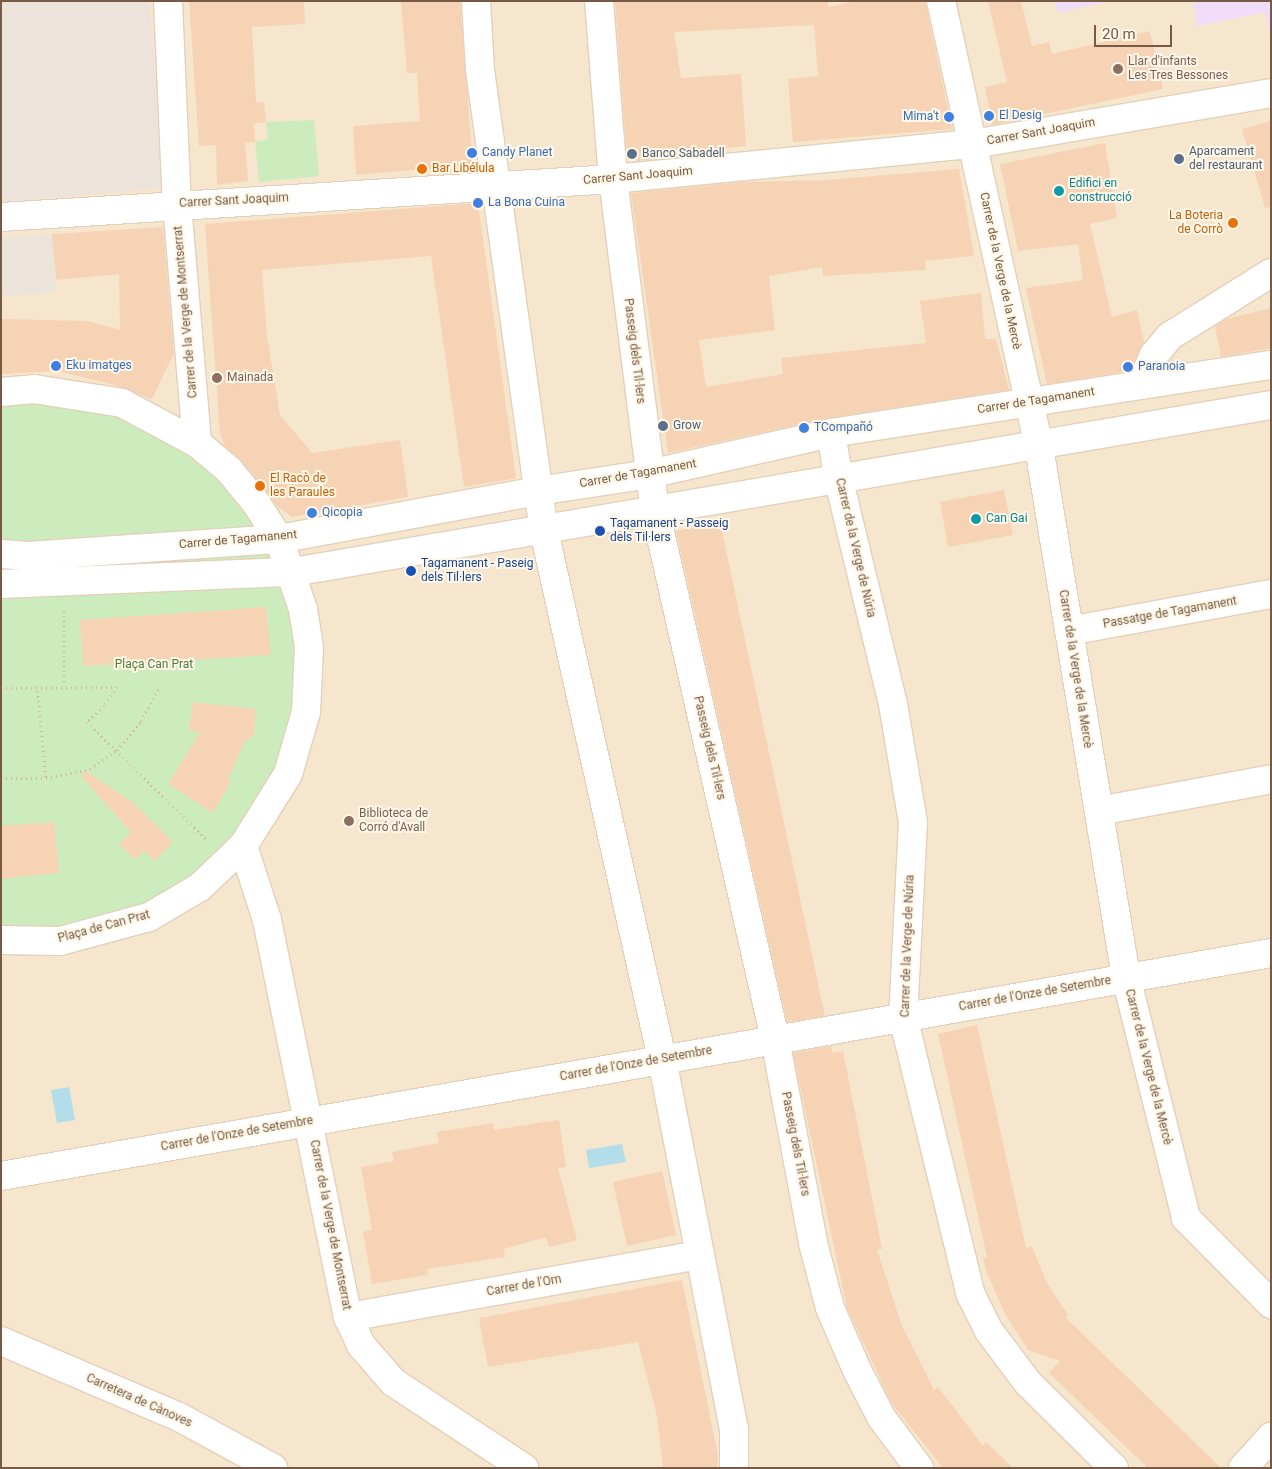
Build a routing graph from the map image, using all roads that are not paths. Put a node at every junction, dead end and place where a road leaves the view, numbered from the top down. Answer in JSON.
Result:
{"nodes":[{"id":1,"x":168,"y":1,"type":"edge"},
{"id":2,"x":476,"y":1,"type":"edge"},
{"id":3,"x":599,"y":1,"type":"edge"},
{"id":4,"x":941,"y":1,"type":"edge"},
{"id":5,"x":1271,"y":93,"type":"edge"},
{"id":6,"x":973,"y":144,"type":"junction"},
{"id":7,"x":613,"y":179,"type":"junction"},
{"id":8,"x":495,"y":187,"type":"junction"},
{"id":9,"x":177,"y":204,"type":"junction"},
{"id":10,"x":1,"y":216,"type":"edge"},
{"id":11,"x":1271,"y":273,"type":"edge"},
{"id":12,"x":1271,"y":365,"type":"edge"},
{"id":13,"x":1141,"y":385,"type":"junction"},
{"id":14,"x":1,"y":392,"type":"edge"},
{"id":15,"x":1028,"y":402,"type":"junction"},
{"id":16,"x":1271,"y":405,"type":"edge"},
{"id":17,"x":832,"y":432,"type":"junction"},
{"id":18,"x":197,"y":442,"type":"junction"},
{"id":19,"x":1039,"y":447,"type":"junction"},
{"id":20,"x":649,"y":474,"type":"junction"},
{"id":21,"x":839,"y":481,"type":"junction"},
{"id":22,"x":538,"y":491,"type":"junction"},
{"id":23,"x":655,"y":510,"type":"junction"},
{"id":24,"x":544,"y":531,"type":"junction"},
{"id":25,"x":279,"y":539,"type":"junction"},
{"id":26,"x":1,"y":554,"type":"edge"},
{"id":27,"x":293,"y":572,"type":"junction"},
{"id":28,"x":1,"y":584,"type":"edge"},
{"id":29,"x":1271,"y":594,"type":"edge"},
{"id":30,"x":1069,"y":631,"type":"junction"},
{"id":31,"x":1271,"y":779,"type":"edge"},
{"id":32,"x":1099,"y":811,"type":"junction"},
{"id":33,"x":243,"y":846,"type":"junction"},
{"id":34,"x":1,"y":940,"type":"edge"},
{"id":35,"x":1271,"y":954,"type":"edge"},
{"id":36,"x":1126,"y":977,"type":"junction"},
{"id":37,"x":903,"y":1017,"type":"junction"},
{"id":38,"x":775,"y":1039,"type":"junction"},
{"id":39,"x":662,"y":1060,"type":"junction"},
{"id":40,"x":309,"y":1120,"type":"junction"},
{"id":41,"x":1,"y":1176,"type":"edge"},
{"id":42,"x":700,"y":1255,"type":"junction"},
{"id":43,"x":1271,"y":1304,"type":"edge"},
{"id":44,"x":348,"y":1317,"type":"junction"},
{"id":45,"x":1,"y":1341,"type":"edge"},
{"id":46,"x":1271,"y":1437,"type":"edge"},
{"id":47,"x":262,"y":1465,"type":"edge"},
{"id":48,"x":524,"y":1468,"type":"edge"},
{"id":49,"x":734,"y":1468,"type":"edge"},
{"id":50,"x":919,"y":1468,"type":"edge"},
{"id":51,"x":1114,"y":1468,"type":"edge"},
{"id":52,"x":1243,"y":1468,"type":"edge"}],
"edges":[{"from":1,"to":9,"type":"street","name":"Carrer de la Verge de Montserrat"},
{"from":2,"to":8,"type":"street"},
{"from":3,"to":7,"type":"street","name":"Passeig dels Til·lers"},
{"from":4,"to":6,"type":"street","name":"Carrer de la Verge de la Mercè"},
{"from":5,"to":6,"type":"street","name":"Carrer Sant Joaquim"},
{"from":6,"to":7,"type":"street","name":"Carrer Sant Joaquim"},
{"from":6,"to":15,"type":"street","name":"Carrer de la Verge de la Mercè"},
{"from":7,"to":8,"type":"street","name":"Carrer Sant Joaquim"},
{"from":7,"to":20,"type":"street","name":"Passeig dels Til·lers"},
{"from":8,"to":9,"type":"street","name":"Carrer Sant Joaquim"},
{"from":8,"to":22,"type":"street"},
{"from":9,"to":10,"type":"street","name":"Carrer Sant Joaquim"},
{"from":9,"to":18,"type":"street","name":"Carrer de la Verge de Montserrat"},
{"from":11,"to":13,"type":"street"},
{"from":12,"to":13,"type":"street","name":"Carrer de Tagamanent"},
{"from":13,"to":15,"type":"street","name":"Carrer de Tagamanent"},
{"from":14,"to":18,"type":"street","name":"Plaça de Can Prat"},
{"from":15,"to":17,"type":"street","name":"Carrer de Tagamanent"},
{"from":15,"to":19,"type":"street","name":"Carrer de la Verge de la Mercè"},
{"from":16,"to":19,"type":"street"},
{"from":17,"to":20,"type":"street","name":"Carrer de Tagamanent"},
{"from":17,"to":21,"type":"street","name":"Carrer de la Verge de Núria"},
{"from":18,"to":25,"type":"street","name":"Plaça de Can Prat"},
{"from":19,"to":21,"type":"street"},
{"from":19,"to":30,"type":"street","name":"Carrer de la Verge de la Mercè"},
{"from":20,"to":22,"type":"street","name":"Carrer de Tagamanent"},
{"from":20,"to":23,"type":"street","name":"Passeig dels Til·lers"},
{"from":21,"to":23,"type":"street"},
{"from":21,"to":37,"type":"street","name":"Carrer de la Verge de Núria"},
{"from":22,"to":24,"type":"street"},
{"from":22,"to":25,"type":"street","name":"Carrer de Tagamanent"},
{"from":23,"to":24,"type":"street"},
{"from":23,"to":38,"type":"street","name":"Passeig dels Til·lers"},
{"from":24,"to":27,"type":"street"},
{"from":24,"to":39,"type":"street"},
{"from":25,"to":26,"type":"street","name":"Carrer de Tagamanent"},
{"from":25,"to":27,"type":"street","name":"Plaça de Can Prat"},
{"from":27,"to":28,"type":"street"},
{"from":27,"to":33,"type":"street","name":"Plaça de Can Prat"},
{"from":29,"to":30,"type":"street","name":"Passatge de Tagamanent"},
{"from":30,"to":32,"type":"street","name":"Carrer de la Verge de la Mercè"},
{"from":31,"to":32,"type":"street"},
{"from":32,"to":36,"type":"street","name":"Carrer de la Verge de la Mercè"},
{"from":33,"to":34,"type":"street","name":"Plaça de Can Prat"},
{"from":33,"to":40,"type":"street","name":"Carrer de la Verge de Montserrat"},
{"from":35,"to":36,"type":"street","name":"Carrer de l'Onze de Setembre"},
{"from":36,"to":37,"type":"street","name":"Carrer de l'Onze de Setembre"},
{"from":36,"to":43,"type":"street","name":"Carrer de la Verge de la Mercè"},
{"from":37,"to":38,"type":"street","name":"Carrer de l'Onze de Setembre"},
{"from":37,"to":51,"type":"street","name":"Carrer de la Verge de Núria"},
{"from":38,"to":39,"type":"street","name":"Carrer de l'Onze de Setembre"},
{"from":38,"to":50,"type":"street","name":"Passeig dels Til·lers"},
{"from":39,"to":40,"type":"street","name":"Carrer de l'Onze de Setembre"},
{"from":39,"to":42,"type":"street"},
{"from":40,"to":41,"type":"street","name":"Carrer de l'Onze de Setembre"},
{"from":40,"to":44,"type":"street","name":"Carrer de la Verge de Montserrat"},
{"from":42,"to":44,"type":"street","name":"Carrer de l'Om"},
{"from":42,"to":49,"type":"street"},
{"from":44,"to":48,"type":"street","name":"Carrer de la Verge de Montserrat"},
{"from":45,"to":47,"type":"street","name":"Carretera de Cànoves"},
{"from":46,"to":52,"type":"street"}]}
